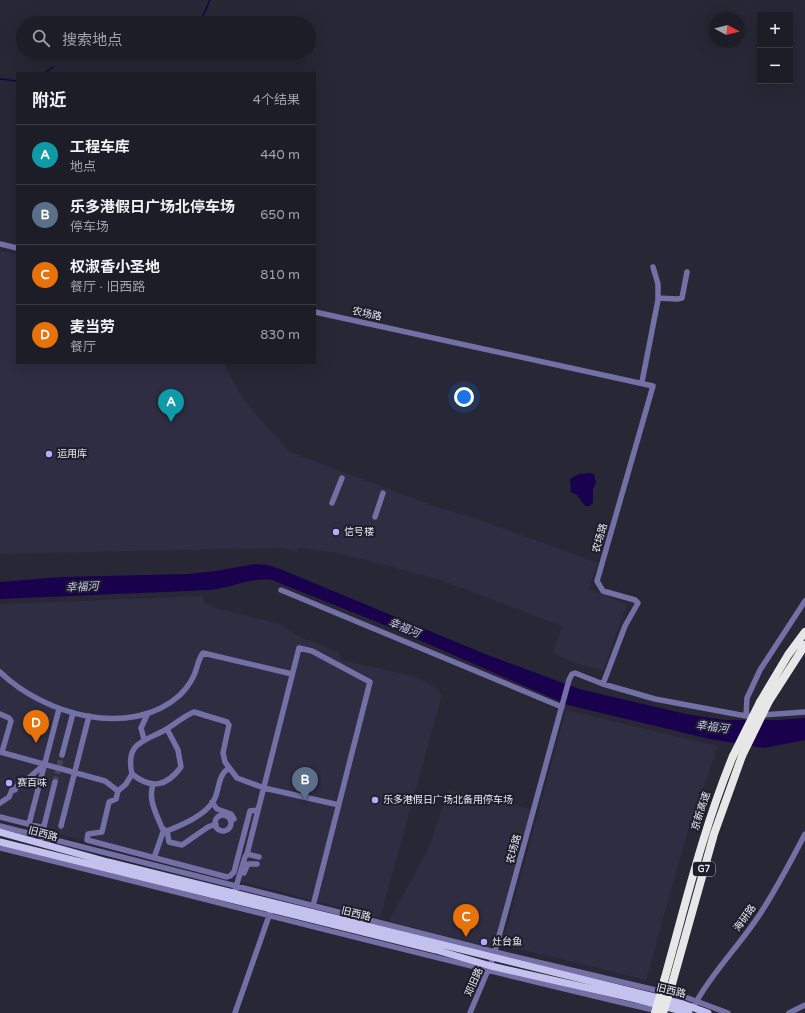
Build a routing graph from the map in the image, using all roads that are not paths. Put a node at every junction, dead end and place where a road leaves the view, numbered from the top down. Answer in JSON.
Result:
{"nodes":[{"id":1,"x":0,"y":244,"type":"edge"},
{"id":2,"x":16,"y":248,"type":"edge"},
{"id":3,"x":653,"y":267,"type":"dead end"},
{"id":4,"x":687,"y":272,"type":"dead end"},
{"id":5,"x":658,"y":298,"type":"junction"},
{"id":6,"x":316,"y":312,"type":"edge"},
{"id":7,"x":642,"y":382,"type":"junction"},
{"id":8,"x":342,"y":478,"type":"dead end"},
{"id":9,"x":383,"y":493,"type":"dead end"},
{"id":10,"x":332,"y":503,"type":"dead end"},
{"id":11,"x":374,"y":517,"type":"dead end"},
{"id":12,"x":281,"y":590,"type":"dead end"},
{"id":13,"x":805,"y":601,"type":"edge"},
{"id":14,"x":805,"y":632,"type":"edge"},
{"id":15,"x":805,"y":645,"type":"edge"},
{"id":16,"x":0,"y":672,"type":"edge"},
{"id":17,"x":292,"y":674,"type":"junction"},
{"id":18,"x":603,"y":684,"type":"junction"},
{"id":19,"x":562,"y":706,"type":"junction"},
{"id":20,"x":59,"y":709,"type":"junction"},
{"id":21,"x":805,"y":712,"type":"edge"},
{"id":22,"x":73,"y":713,"type":"junction"},
{"id":23,"x":148,"y":713,"type":"junction"},
{"id":24,"x":0,"y":714,"type":"edge"},
{"id":25,"x":88,"y":716,"type":"junction"},
{"id":26,"x":746,"y":716,"type":"junction"},
{"id":27,"x":167,"y":728,"type":"junction"},
{"id":28,"x":144,"y":739,"type":"junction"},
{"id":29,"x":1,"y":752,"type":"edge"},
{"id":30,"x":62,"y":755,"type":"tunnel mouth"},
{"id":31,"x":45,"y":764,"type":"junction"},
{"id":32,"x":229,"y":768,"type":"junction"},
{"id":33,"x":75,"y":772,"type":"junction"},
{"id":34,"x":132,"y":774,"type":"junction"},
{"id":35,"x":55,"y":782,"type":"tunnel mouth"},
{"id":36,"x":152,"y":784,"type":"junction"},
{"id":37,"x":264,"y":788,"type":"junction"},
{"id":38,"x":118,"y":791,"type":"junction"},
{"id":39,"x":212,"y":802,"type":"junction"},
{"id":40,"x":0,"y":803,"type":"edge"},
{"id":41,"x":339,"y":805,"type":"junction"},
{"id":42,"x":258,"y":810,"type":"junction"},
{"id":43,"x":228,"y":815,"type":"junction"},
{"id":44,"x":0,"y":817,"type":"edge"},
{"id":45,"x":234,"y":818,"type":"dead end"},
{"id":46,"x":29,"y":824,"type":"junction"},
{"id":47,"x":216,"y":824,"type":"junction"},
{"id":48,"x":0,"y":826,"type":"edge"},
{"id":49,"x":61,"y":826,"type":"dead end"},
{"id":50,"x":44,"y":828,"type":"junction"},
{"id":51,"x":166,"y":830,"type":"junction"},
{"id":52,"x":0,"y":832,"type":"edge"},
{"id":53,"x":805,"y":834,"type":"edge"},
{"id":54,"x":42,"y":836,"type":"junction"},
{"id":55,"x":0,"y":842,"type":"edge"},
{"id":56,"x":40,"y":843,"type":"junction"},
{"id":57,"x":0,"y":848,"type":"edge"},
{"id":58,"x":247,"y":854,"type":"junction"},
{"id":59,"x":259,"y":857,"type":"dead end"},
{"id":60,"x":154,"y":858,"type":"junction"},
{"id":61,"x":257,"y":864,"type":"dead end"},
{"id":62,"x":237,"y":890,"type":"junction"},
{"id":63,"x":233,"y":903,"type":"junction"},
{"id":64,"x":313,"y":906,"type":"junction"},
{"id":65,"x":271,"y":910,"type":"junction"},
{"id":66,"x":494,"y":955,"type":"junction"},
{"id":67,"x":490,"y":968,"type":"junction"},
{"id":68,"x":668,"y":983,"type":"junction"},
{"id":69,"x":805,"y":1005,"type":"edge"},
{"id":70,"x":693,"y":1007,"type":"edge"},
{"id":71,"x":235,"y":1013,"type":"edge"},
{"id":72,"x":470,"y":1013,"type":"edge"},
{"id":73,"x":655,"y":1013,"type":"edge"},
{"id":74,"x":664,"y":1013,"type":"edge"},
{"id":75,"x":708,"y":1013,"type":"edge"},
{"id":76,"x":728,"y":1013,"type":"edge"},
{"id":77,"x":789,"y":1013,"type":"edge"}],
"edges":[{"from":1,"to":2,"type":"street"},
{"from":3,"to":5,"type":"street"},
{"from":4,"to":5,"type":"street"},
{"from":5,"to":7,"type":"street"},
{"from":6,"to":7,"type":"street","name":"农场路"},
{"from":7,"to":18,"type":"street","name":"农场路"},
{"from":8,"to":10,"type":"street"},
{"from":9,"to":11,"type":"street"},
{"from":12,"to":19,"type":"street"},
{"from":13,"to":26,"type":"street"},
{"from":14,"to":68,"type":"highway","name":"京新高速","number":"G7","bridge":true},
{"from":15,"to":68,"type":"highway","name":"京新高速","number":"G7","bridge":true},
{"from":16,"to":20,"type":"street"},
{"from":17,"to":23,"type":"street"},
{"from":17,"to":37,"type":"street"},
{"from":17,"to":41,"type":"street"},
{"from":18,"to":19,"type":"street","name":"农场路"},
{"from":18,"to":26,"type":"street"},
{"from":19,"to":66,"type":"street","name":"农场路"},
{"from":20,"to":22,"type":"street"},
{"from":20,"to":31,"type":"street"},
{"from":21,"to":26,"type":"street"},
{"from":22,"to":25,"type":"street"},
{"from":22,"to":30,"type":"street"},
{"from":23,"to":25,"type":"street"},
{"from":23,"to":28,"type":"street"},
{"from":24,"to":29,"type":"street"},
{"from":25,"to":33,"type":"street"},
{"from":27,"to":28,"type":"street"},
{"from":27,"to":32,"type":"street"},
{"from":27,"to":36,"type":"street"},
{"from":28,"to":34,"type":"street"},
{"from":29,"to":31,"type":"street"},
{"from":31,"to":33,"type":"street"},
{"from":31,"to":40,"type":"street"},
{"from":31,"to":46,"type":"street"},
{"from":32,"to":37,"type":"street"},
{"from":32,"to":39,"type":"street"},
{"from":33,"to":38,"type":"street"},
{"from":33,"to":49,"type":"street"},
{"from":34,"to":36,"type":"street"},
{"from":34,"to":38,"type":"street"},
{"from":35,"to":50,"type":"street"},
{"from":36,"to":51,"type":"street"},
{"from":37,"to":41,"type":"street"},
{"from":37,"to":42,"type":"street"},
{"from":38,"to":60,"type":"street"},
{"from":39,"to":43,"type":"street"},
{"from":39,"to":51,"type":"street"},
{"from":41,"to":64,"type":"street"},
{"from":42,"to":58,"type":"street"},
{"from":42,"to":60,"type":"street"},
{"from":43,"to":45,"type":"street"},
{"from":43,"to":47,"type":"street"},
{"from":43,"to":47,"type":"street"},
{"from":44,"to":46,"type":"street"},
{"from":46,"to":50,"type":"street"},
{"from":47,"to":51,"type":"street"},
{"from":48,"to":54,"type":"street"},
{"from":50,"to":54,"type":"street"},
{"from":51,"to":60,"type":"street"},
{"from":52,"to":56,"type":"main road","name":"旧西路"},
{"from":53,"to":70,"type":"street","name":"海研路"},
{"from":54,"to":56,"type":"street"},
{"from":54,"to":62,"type":"street"},
{"from":55,"to":63,"type":"main road","name":"旧西路"},
{"from":56,"to":62,"type":"main road","name":"旧西路"},
{"from":57,"to":63,"type":"street"},
{"from":58,"to":59,"type":"street"},
{"from":58,"to":62,"type":"street"},
{"from":61,"to":62,"type":"street"},
{"from":62,"to":63,"type":"street"},
{"from":62,"to":64,"type":"street"},
{"from":62,"to":65,"type":"main road","name":"旧西路"},
{"from":63,"to":65,"type":"main road","name":"旧西路"},
{"from":64,"to":66,"type":"street"},
{"from":65,"to":66,"type":"main road","name":"旧西路"},
{"from":65,"to":67,"type":"main road","name":"旧西路"},
{"from":65,"to":71,"type":"street"},
{"from":66,"to":67,"type":"street","name":"邓旧路"},
{"from":66,"to":70,"type":"main road","name":"旧西路"},
{"from":67,"to":70,"type":"main road","name":"旧西路"},
{"from":67,"to":72,"type":"street","name":"邓旧路"},
{"from":67,"to":74,"type":"street"},
{"from":68,"to":73,"type":"highway","name":"京新高速","number":"G7","bridge":true},
{"from":68,"to":74,"type":"highway","name":"京新高速","number":"G7","bridge":true},
{"from":69,"to":77,"type":"street"},
{"from":70,"to":75,"type":"main road","name":"旧西路"},
{"from":70,"to":76,"type":"street"}]}
